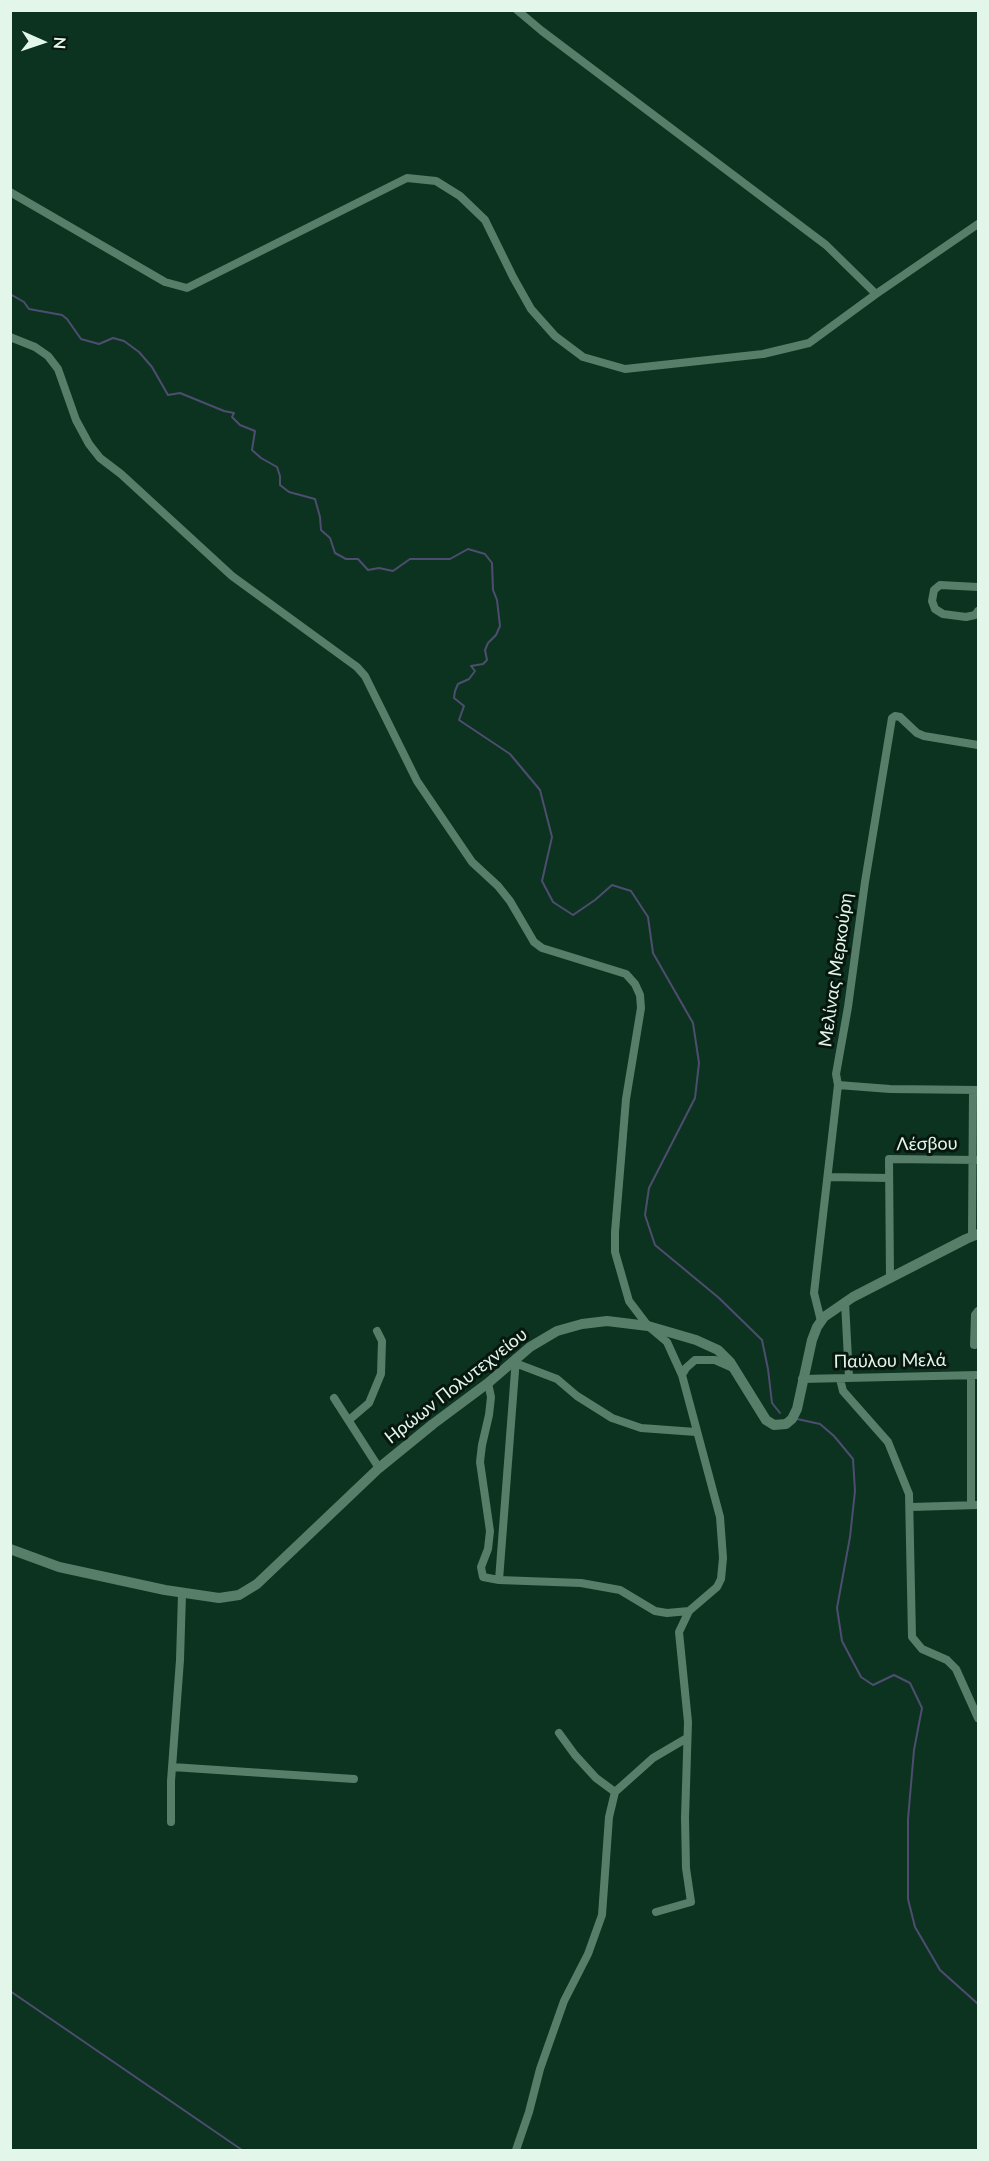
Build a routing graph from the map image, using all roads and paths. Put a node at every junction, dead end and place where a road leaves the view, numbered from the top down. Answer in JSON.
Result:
{"nodes":[{"id":1,"x":517,"y":10,"type":"edge"},
{"id":2,"x":10,"y":192,"type":"edge"},
{"id":3,"x":978,"y":224,"type":"edge"},
{"id":4,"x":876,"y":294,"type":"junction"},
{"id":5,"x":10,"y":337,"type":"edge"},
{"id":6,"x":978,"y":587,"type":"edge"},
{"id":7,"x":978,"y":611,"type":"edge"},
{"id":8,"x":978,"y":745,"type":"edge"},
{"id":9,"x":838,"y":1085,"type":"junction"},
{"id":10,"x":976,"y":1090,"type":"edge"},
{"id":11,"x":975,"y":1160,"type":"edge"},
{"id":12,"x":828,"y":1178,"type":"junction"},
{"id":13,"x":889,"y":1178,"type":"junction"},
{"id":14,"x":975,"y":1235,"type":"edge"},
{"id":15,"x":890,"y":1278,"type":"junction"},
{"id":16,"x":845,"y":1302,"type":"junction"},
{"id":17,"x":978,"y":1311,"type":"edge"},
{"id":18,"x":821,"y":1321,"type":"junction"},
{"id":19,"x":648,"y":1326,"type":"junction"},
{"id":20,"x":377,"y":1331,"type":"dead end"},
{"id":21,"x":974,"y":1345,"type":"dead end"},
{"id":22,"x":513,"y":1362,"type":"junction"},
{"id":23,"x":733,"y":1368,"type":"junction"},
{"id":24,"x":682,"y":1375,"type":"junction"},
{"id":25,"x":975,"y":1376,"type":"edge"},
{"id":26,"x":844,"y":1378,"type":"junction"},
{"id":27,"x":802,"y":1379,"type":"junction"},
{"id":28,"x":488,"y":1383,"type":"junction"},
{"id":29,"x":334,"y":1398,"type":"dead end"},
{"id":30,"x":349,"y":1420,"type":"junction"},
{"id":31,"x":696,"y":1432,"type":"junction"},
{"id":32,"x":379,"y":1468,"type":"junction"},
{"id":33,"x":975,"y":1481,"type":"edge"},
{"id":34,"x":975,"y":1505,"type":"edge"},
{"id":35,"x":910,"y":1507,"type":"junction"},
{"id":36,"x":10,"y":1549,"type":"edge"},
{"id":37,"x":500,"y":1580,"type":"junction"},
{"id":38,"x":182,"y":1593,"type":"junction"},
{"id":39,"x":689,"y":1611,"type":"junction"},
{"id":40,"x":978,"y":1718,"type":"edge"},
{"id":41,"x":559,"y":1733,"type":"dead end"},
{"id":42,"x":687,"y":1738,"type":"junction"},
{"id":43,"x":172,"y":1767,"type":"junction"},
{"id":44,"x":354,"y":1779,"type":"dead end"},
{"id":45,"x":615,"y":1792,"type":"junction"},
{"id":46,"x":171,"y":1822,"type":"dead end"},
{"id":47,"x":656,"y":1912,"type":"dead end"},
{"id":48,"x":516,"y":2151,"type":"edge"}],
"edges":[{"from":1,"to":4,"type":"street"},
{"from":2,"to":4,"type":"street"},
{"from":3,"to":4,"type":"street"},
{"from":5,"to":19,"type":"street"},
{"from":6,"to":7,"type":"street"},
{"from":8,"to":9,"type":"street","name":"Μελίνας Μερκούρη"},
{"from":9,"to":10,"type":"street"},
{"from":9,"to":12,"type":"street","name":"Μελίνας Μερκούρη"},
{"from":10,"to":11,"type":"street"},
{"from":11,"to":13,"type":"street","name":"Λέσβου"},
{"from":11,"to":14,"type":"street"},
{"from":12,"to":13,"type":"street","name":"Λέσβου"},
{"from":12,"to":18,"type":"street","name":"Μελίνας Μερκούρη"},
{"from":13,"to":15,"type":"street"},
{"from":14,"to":15,"type":"street","name":"Ηρώων Πολυτεχνείου"},
{"from":15,"to":16,"type":"street","name":"Ηρώων Πολυτεχνείου"},
{"from":16,"to":18,"type":"street","name":"Ηρώων Πολυτεχνείου"},
{"from":16,"to":26,"type":"street"},
{"from":17,"to":21,"type":"street"},
{"from":18,"to":27,"type":"street","name":"Ηρώων Πολυτεχνείου"},
{"from":19,"to":22,"type":"street","name":"Ηρώων Πολυτεχνείου"},
{"from":19,"to":23,"type":"street","name":"Ηρώων Πολυτεχνείου"},
{"from":19,"to":24,"type":"street"},
{"from":20,"to":30,"type":"street"},
{"from":22,"to":28,"type":"street","name":"Ηρώων Πολυτεχνείου"},
{"from":22,"to":31,"type":"street"},
{"from":22,"to":37,"type":"street"},
{"from":23,"to":24,"type":"street"},
{"from":23,"to":27,"type":"street","name":"Ηρώων Πολυτεχνείου"},
{"from":24,"to":31,"type":"street"},
{"from":25,"to":26,"type":"street","name":"Παύλου Μελά"},
{"from":25,"to":33,"type":"street"},
{"from":26,"to":27,"type":"street","name":"Παύλου Μελά"},
{"from":26,"to":35,"type":"street"},
{"from":28,"to":32,"type":"street","name":"Ηρώων Πολυτεχνείου"},
{"from":28,"to":37,"type":"street"},
{"from":29,"to":30,"type":"street"},
{"from":30,"to":32,"type":"street"},
{"from":31,"to":39,"type":"street"},
{"from":32,"to":38,"type":"street","name":"Ηρώων Πολυτεχνείου"},
{"from":33,"to":34,"type":"street"},
{"from":34,"to":35,"type":"street"},
{"from":35,"to":40,"type":"street"},
{"from":36,"to":38,"type":"street","name":"Ηρώων Πολυτεχνείου"},
{"from":37,"to":39,"type":"street"},
{"from":38,"to":43,"type":"street"},
{"from":39,"to":42,"type":"street"},
{"from":41,"to":45,"type":"street"},
{"from":42,"to":45,"type":"street"},
{"from":42,"to":47,"type":"street"},
{"from":43,"to":44,"type":"street"},
{"from":43,"to":46,"type":"street"},
{"from":45,"to":48,"type":"street"}]}
